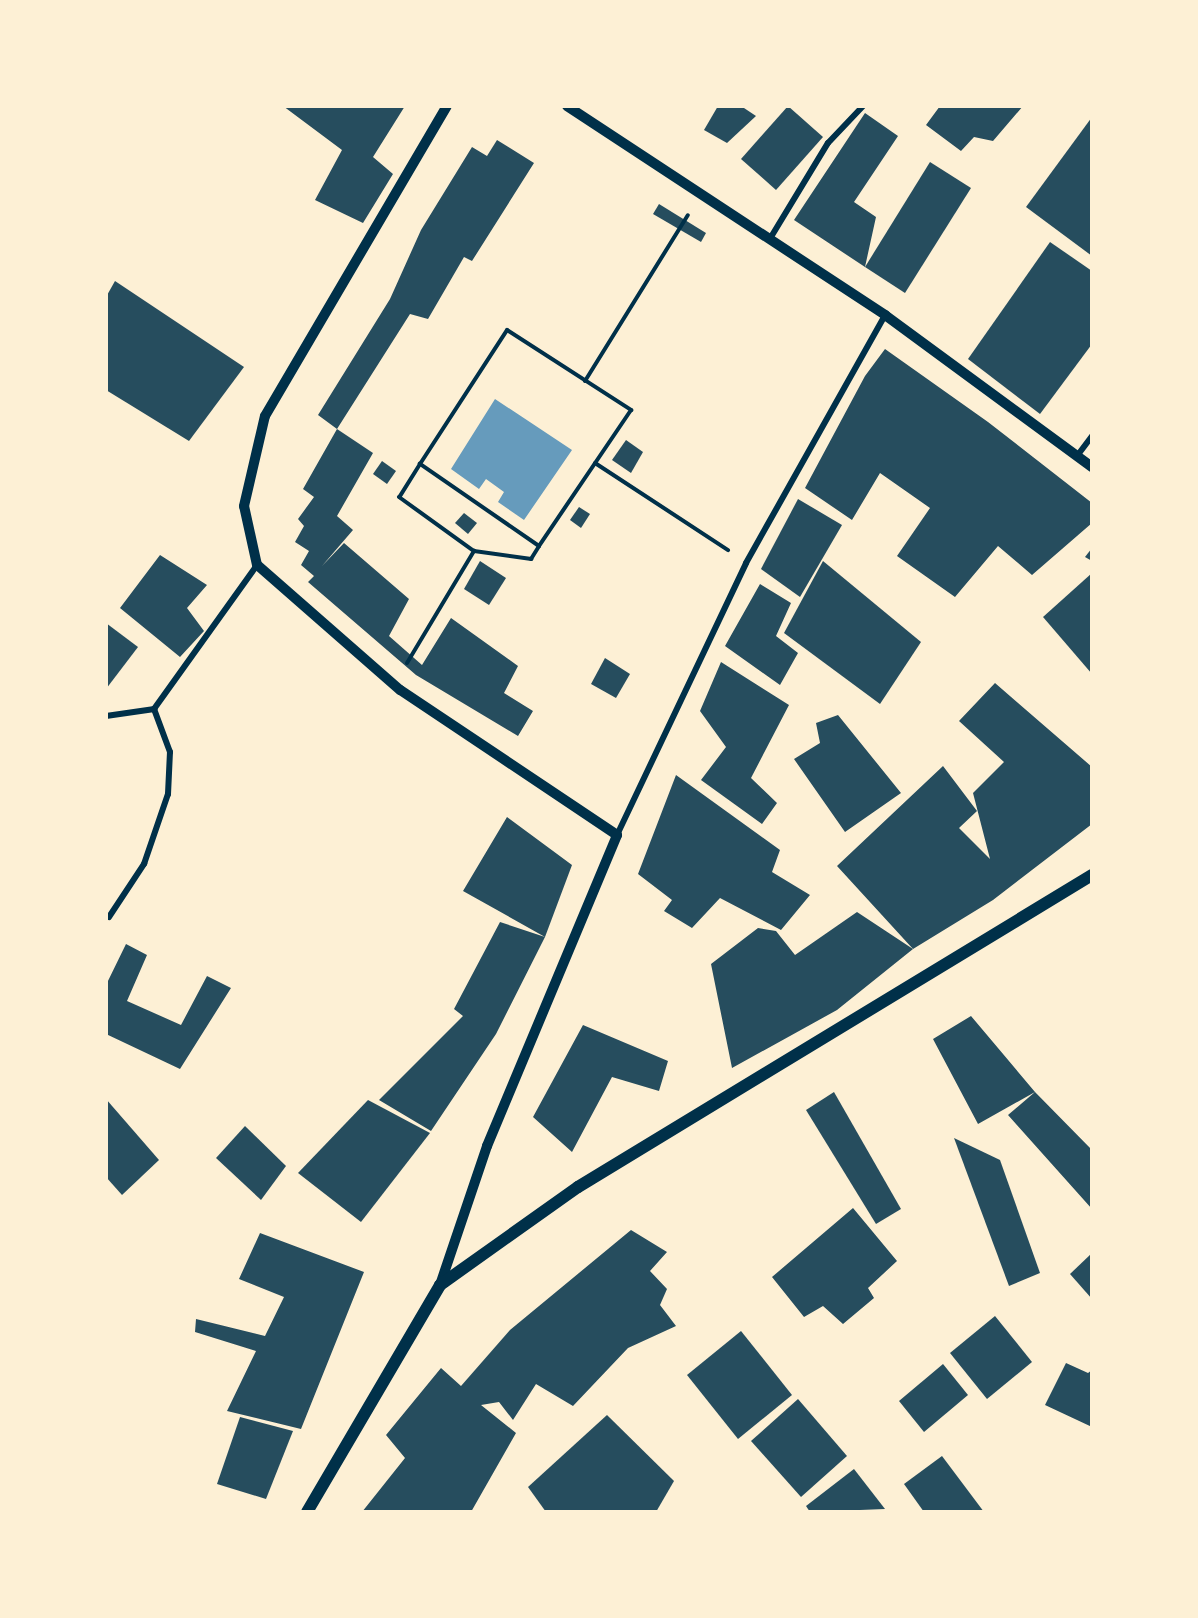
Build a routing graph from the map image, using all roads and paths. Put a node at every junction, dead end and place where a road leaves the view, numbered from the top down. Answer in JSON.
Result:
{"nodes":[{"id":1,"x":447,"y":106,"type":"edge"},
{"id":2,"x":567,"y":106,"type":"edge"},
{"id":3,"x":863,"y":106,"type":"edge"},
{"id":4,"x":702,"y":192,"type":"junction"},
{"id":5,"x":771,"y":237,"type":"junction"},
{"id":6,"x":885,"y":315,"type":"junction"},
{"id":7,"x":585,"y":381,"type":"junction"},
{"id":8,"x":1092,"y":436,"type":"edge"},
{"id":9,"x":1077,"y":456,"type":"junction"},
{"id":10,"x":595,"y":463,"type":"junction"},
{"id":11,"x":420,"y":464,"type":"junction"},
{"id":12,"x":1092,"y":467,"type":"edge"},
{"id":13,"x":716,"y":542,"type":"dead end"},
{"id":14,"x":539,"y":546,"type":"junction"},
{"id":15,"x":474,"y":551,"type":"junction"},
{"id":16,"x":257,"y":565,"type":"junction"},
{"id":17,"x":394,"y":685,"type":"junction"},
{"id":18,"x":154,"y":709,"type":"junction"},
{"id":19,"x":106,"y":716,"type":"edge"},
{"id":20,"x":617,"y":835,"type":"junction"},
{"id":21,"x":1092,"y":875,"type":"edge"},
{"id":22,"x":109,"y":917,"type":"dead end"},
{"id":23,"x":440,"y":1286,"type":"junction"},
{"id":24,"x":307,"y":1512,"type":"edge"}],
"edges":[{"from":1,"to":16,"type":"street"},
{"from":2,"to":4,"type":"street"},
{"from":3,"to":5,"type":"street"},
{"from":4,"to":5,"type":"street"},
{"from":4,"to":7,"type":"path"},
{"from":5,"to":6,"type":"street"},
{"from":6,"to":9,"type":"street"},
{"from":6,"to":20,"type":"street"},
{"from":7,"to":10,"type":"path"},
{"from":7,"to":11,"type":"path"},
{"from":8,"to":9,"type":"street"},
{"from":9,"to":12,"type":"street"},
{"from":10,"to":13,"type":"path"},
{"from":10,"to":14,"type":"path"},
{"from":11,"to":14,"type":"path"},
{"from":11,"to":15,"type":"path"},
{"from":14,"to":15,"type":"path"},
{"from":15,"to":17,"type":"path"},
{"from":16,"to":17,"type":"street"},
{"from":16,"to":18,"type":"street"},
{"from":17,"to":20,"type":"street"},
{"from":18,"to":19,"type":"street"},
{"from":18,"to":22,"type":"street"},
{"from":20,"to":23,"type":"street"},
{"from":21,"to":23,"type":"main road"},
{"from":23,"to":24,"type":"main road"}]}
